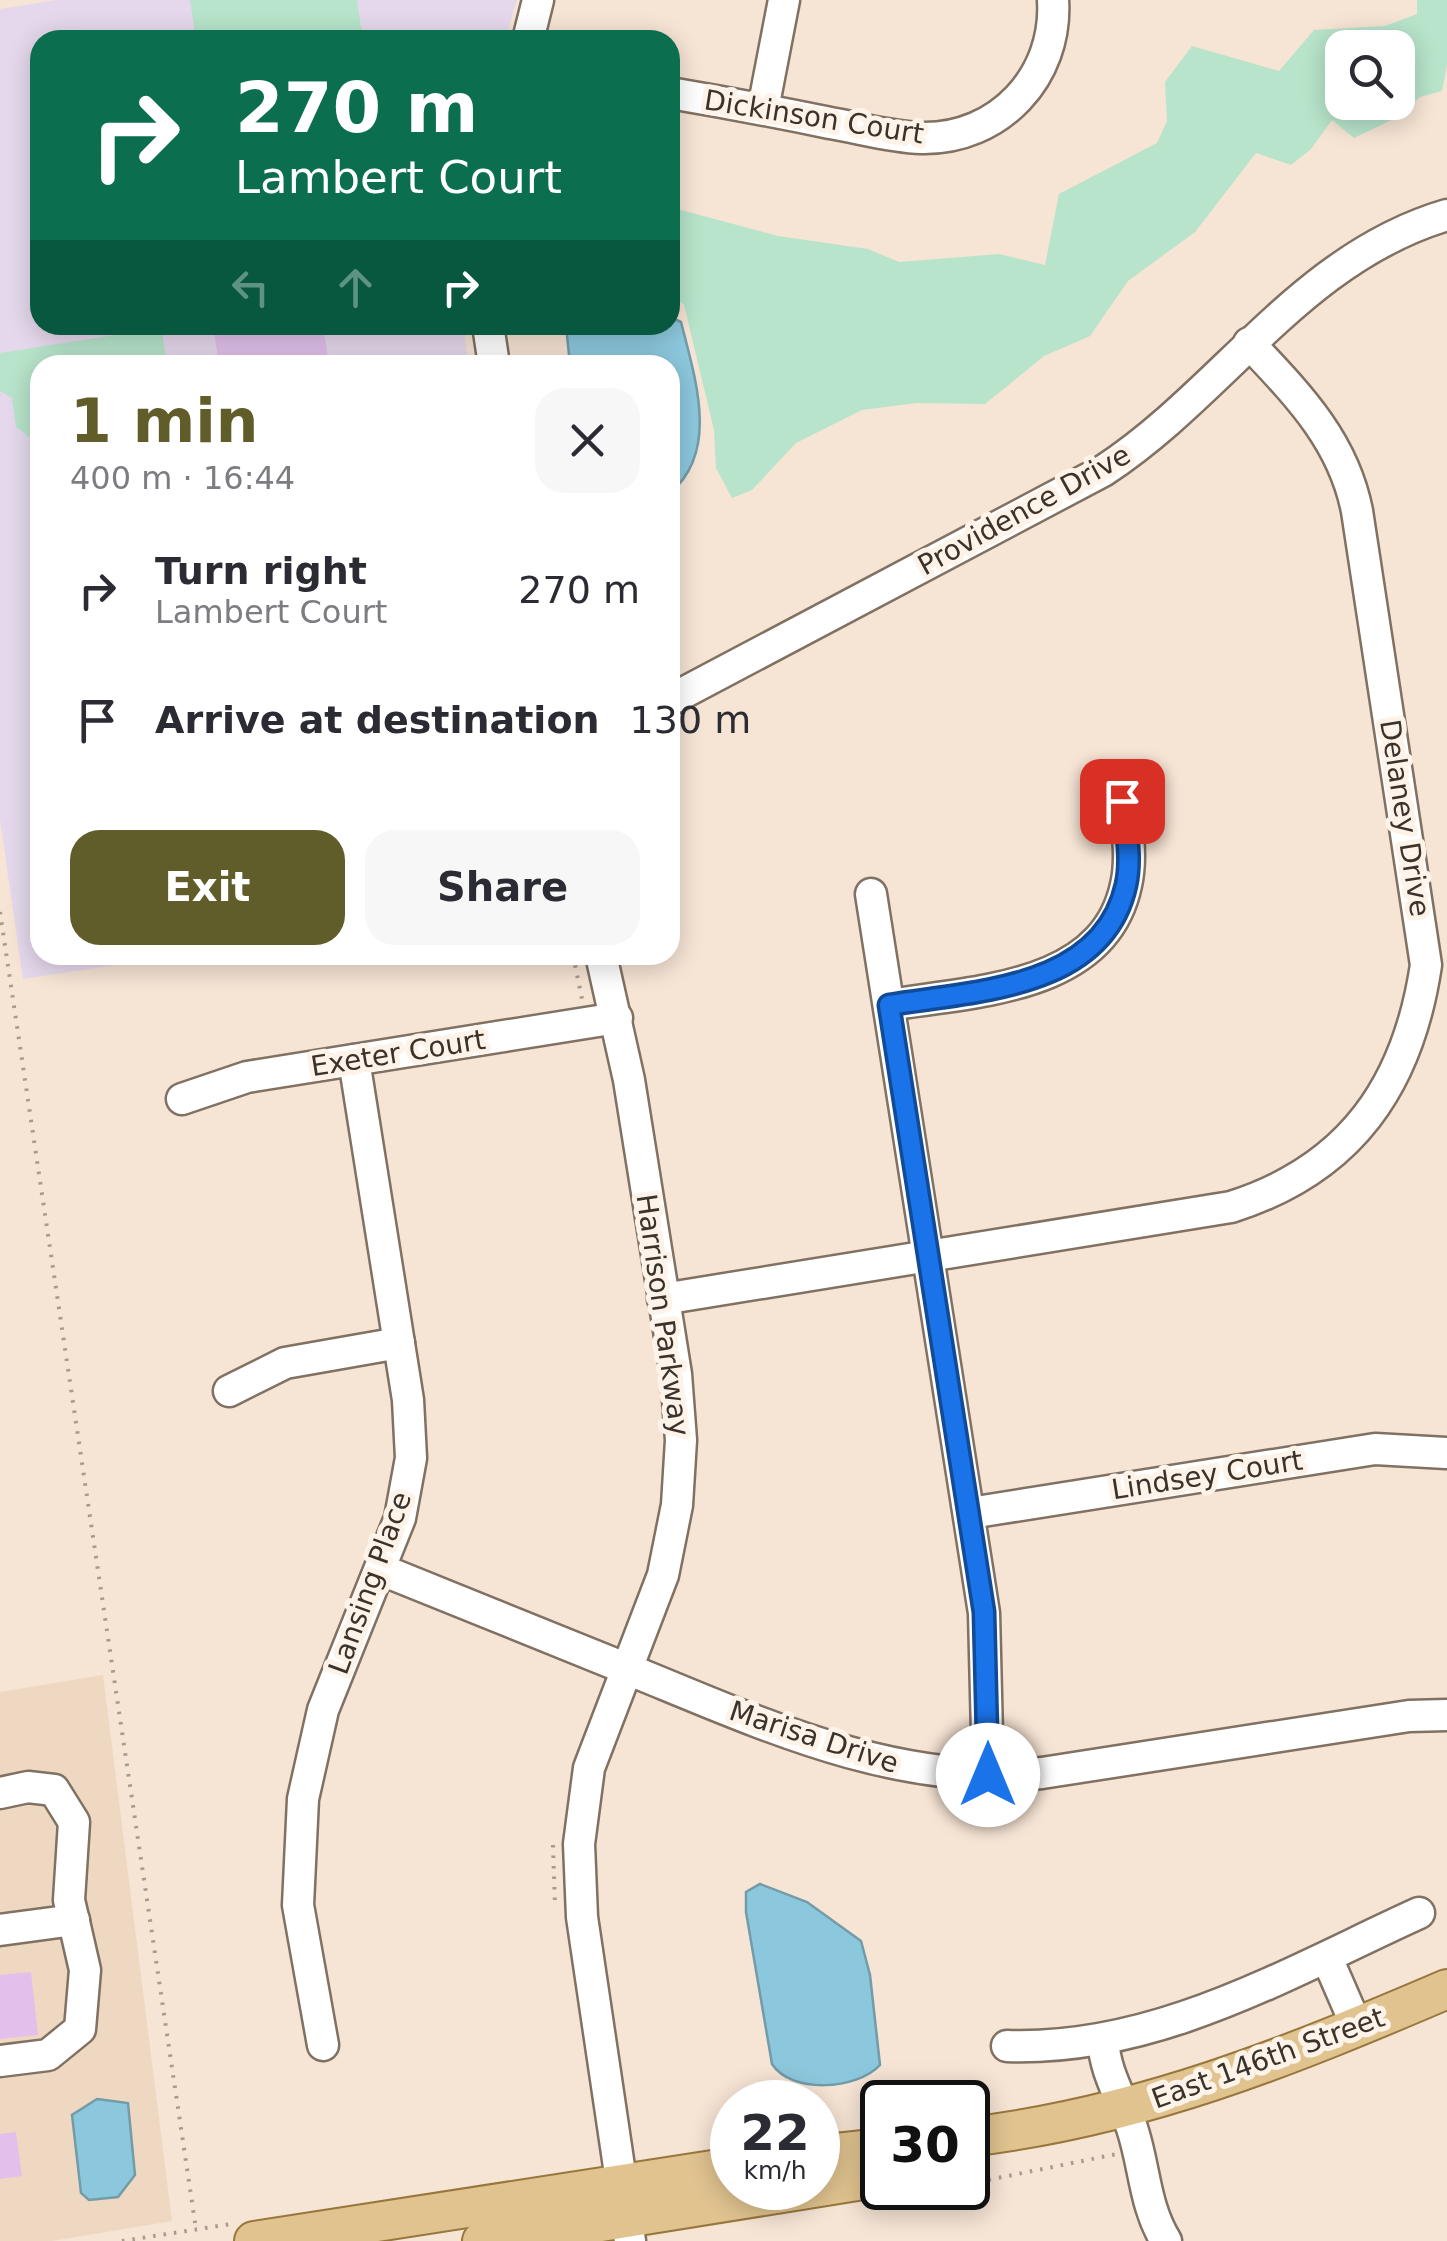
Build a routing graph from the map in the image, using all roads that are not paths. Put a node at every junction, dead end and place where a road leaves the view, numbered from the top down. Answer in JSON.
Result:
{"nodes":[{"id":1,"x":538,"y":0,"type":"edge"},
{"id":2,"x":784,"y":0,"type":"edge"},
{"id":3,"x":1052,"y":0,"type":"edge"},
{"id":4,"x":530,"y":30,"type":"edge"},
{"id":5,"x":680,"y":94,"type":"edge"},
{"id":6,"x":763,"y":109,"type":"junction"},
{"id":7,"x":1447,"y":214,"type":"edge"},
{"id":8,"x":1249,"y":343,"type":"junction"},
{"id":9,"x":680,"y":695,"type":"edge"},
{"id":10,"x":1119,"y":778,"type":"dead end"},
{"id":11,"x":872,"y":894,"type":"dead end"},
{"id":12,"x":601,"y":965,"type":"edge"},
{"id":13,"x":1436,"y":965,"type":"edge"},
{"id":14,"x":889,"y":1005,"type":"junction"},
{"id":15,"x":603,"y":1021,"type":"junction"},
{"id":16,"x":354,"y":1060,"type":"junction"},
{"id":17,"x":182,"y":1099,"type":"dead end"},
{"id":18,"x":928,"y":1256,"type":"junction"},
{"id":19,"x":663,"y":1299,"type":"junction"},
{"id":20,"x":399,"y":1343,"type":"junction"},
{"id":21,"x":229,"y":1391,"type":"dead end"},
{"id":22,"x":1446,"y":1453,"type":"edge"},
{"id":23,"x":970,"y":1513,"type":"junction"},
{"id":24,"x":382,"y":1570,"type":"junction"},
{"id":25,"x":630,"y":1670,"type":"junction"},
{"id":26,"x":1447,"y":1715,"type":"edge"},
{"id":27,"x":988,"y":1775,"type":"junction"},
{"id":28,"x":0,"y":1792,"type":"edge"},
{"id":29,"x":1419,"y":1913,"type":"dead end"},
{"id":30,"x":74,"y":1920,"type":"junction"},
{"id":31,"x":0,"y":1930,"type":"edge"},
{"id":32,"x":1327,"y":1958,"type":"junction"},
{"id":33,"x":1447,"y":1989,"type":"edge"},
{"id":34,"x":1447,"y":2015,"type":"edge"},
{"id":35,"x":1358,"y":2028,"type":"junction"},
{"id":36,"x":1103,"y":2039,"type":"junction"},
{"id":37,"x":323,"y":2045,"type":"dead end"},
{"id":38,"x":1007,"y":2046,"type":"dead end"},
{"id":39,"x":0,"y":2061,"type":"edge"},
{"id":40,"x":1124,"y":2130,"type":"junction"},
{"id":41,"x":990,"y":2137,"type":"edge"},
{"id":42,"x":990,"y":2159,"type":"edge"},
{"id":43,"x":710,"y":2176,"type":"edge"},
{"id":44,"x":860,"y":2180,"type":"edge"},
{"id":45,"x":628,"y":2210,"type":"edge"},
{"id":46,"x":254,"y":2241,"type":"edge"},
{"id":47,"x":482,"y":2241,"type":"edge"},
{"id":48,"x":1166,"y":2241,"type":"edge"}],
"edges":[{"from":1,"to":4,"type":"street"},
{"from":2,"to":6,"type":"street"},
{"from":3,"to":6,"type":"street","name":"Dickinson Court"},
{"from":5,"to":6,"type":"street","name":"Dickinson Court"},
{"from":7,"to":8,"type":"street","name":"Providence Drive"},
{"from":8,"to":9,"type":"street","name":"Providence Drive"},
{"from":8,"to":13,"type":"street","name":"Delaney Drive"},
{"from":10,"to":14,"type":"street"},
{"from":11,"to":14,"type":"street"},
{"from":12,"to":15,"type":"street","name":"Harrison Parkway"},
{"from":13,"to":18,"type":"street","name":"Delaney Drive"},
{"from":14,"to":18,"type":"street"},
{"from":15,"to":16,"type":"street","name":"Exeter Court"},
{"from":15,"to":19,"type":"street","name":"Harrison Parkway"},
{"from":16,"to":17,"type":"street","name":"Exeter Court"},
{"from":16,"to":20,"type":"street","name":"Lansing Place"},
{"from":18,"to":19,"type":"street","name":"Delaney Drive"},
{"from":18,"to":23,"type":"street"},
{"from":19,"to":25,"type":"street","name":"Harrison Parkway"},
{"from":20,"to":21,"type":"street"},
{"from":20,"to":24,"type":"street","name":"Lansing Place"},
{"from":22,"to":23,"type":"street","name":"Lindsey Court"},
{"from":23,"to":27,"type":"street"},
{"from":24,"to":25,"type":"street","name":"Marisa Drive"},
{"from":24,"to":37,"type":"street","name":"Lansing Place"},
{"from":25,"to":27,"type":"street","name":"Marisa Drive"},
{"from":25,"to":45,"type":"street","name":"Harrison Parkway"},
{"from":26,"to":27,"type":"street","name":"Marisa Drive"},
{"from":28,"to":30,"type":"street"},
{"from":29,"to":32,"type":"street"},
{"from":30,"to":31,"type":"street"},
{"from":30,"to":39,"type":"street"},
{"from":32,"to":35,"type":"street"},
{"from":32,"to":36,"type":"street"},
{"from":33,"to":35,"type":"main road","name":"East 146th Street"},
{"from":34,"to":40,"type":"main road","name":"East 146th Street"},
{"from":35,"to":40,"type":"main road","name":"East 146th Street"},
{"from":36,"to":38,"type":"street"},
{"from":36,"to":40,"type":"street"},
{"from":40,"to":41,"type":"main road","name":"East 146th Street"},
{"from":40,"to":42,"type":"main road","name":"East 146th Street"},
{"from":40,"to":48,"type":"street"},
{"from":43,"to":45,"type":"main road"},
{"from":44,"to":45,"type":"main road"},
{"from":45,"to":46,"type":"main road"},
{"from":45,"to":47,"type":"main road"}]}
